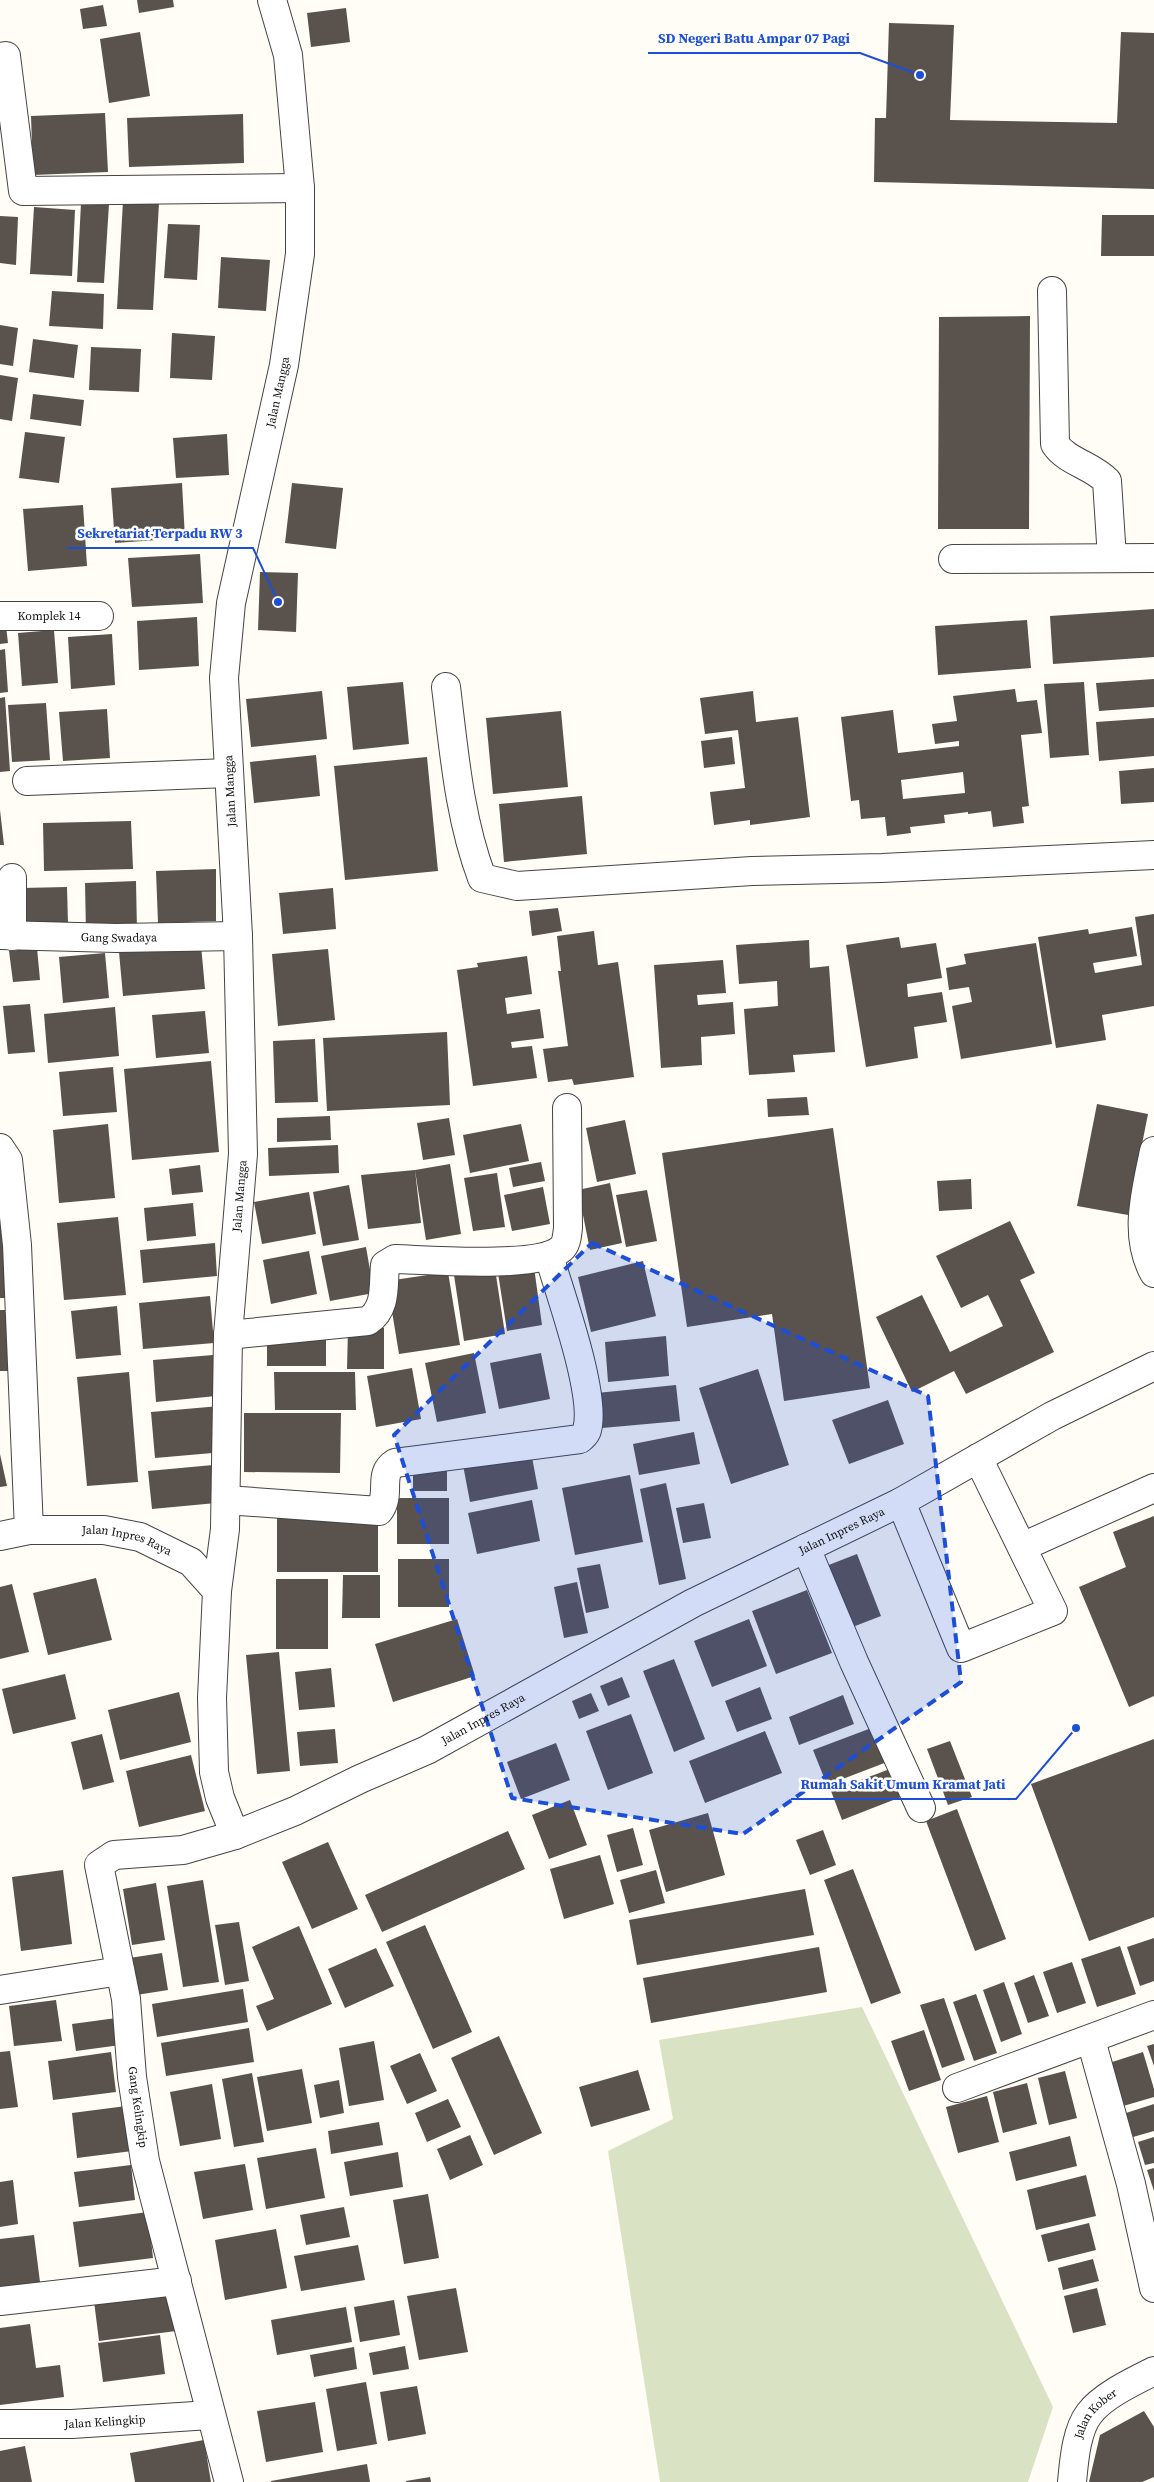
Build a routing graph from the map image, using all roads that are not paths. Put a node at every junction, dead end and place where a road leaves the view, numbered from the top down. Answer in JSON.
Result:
{"nodes":[{"id":1,"x":272,"y":0,"type":"edge"},
{"id":2,"x":0,"y":56,"type":"edge"},
{"id":3,"x":300,"y":188,"type":"junction"},
{"id":4,"x":1052,"y":291,"type":"dead end"},
{"id":5,"x":1112,"y":558,"type":"junction"},
{"id":6,"x":1154,"y":558,"type":"edge"},
{"id":7,"x":952,"y":559,"type":"dead end"},
{"id":8,"x":0,"y":616,"type":"edge"},
{"id":9,"x":99,"y":616,"type":"dead end"},
{"id":10,"x":446,"y":687,"type":"dead end"},
{"id":11,"x":228,"y":773,"type":"junction"},
{"id":12,"x":27,"y":782,"type":"dead end"},
{"id":13,"x":1154,"y":855,"type":"edge"},
{"id":14,"x":12,"y":878,"type":"dead end"},
{"id":15,"x":6,"y":936,"type":"edge"},
{"id":16,"x":238,"y":936,"type":"junction"},
{"id":17,"x":567,"y":1108,"type":"dead end"},
{"id":18,"x":0,"y":1148,"type":"edge"},
{"id":19,"x":1154,"y":1151,"type":"edge"},
{"id":20,"x":549,"y":1256,"type":"junction"},
{"id":21,"x":1154,"y":1273,"type":"edge"},
{"id":22,"x":228,"y":1335,"type":"junction"},
{"id":23,"x":1154,"y":1366,"type":"edge"},
{"id":24,"x":978,"y":1458,"type":"junction"},
{"id":25,"x":1154,"y":1488,"type":"edge"},
{"id":26,"x":226,"y":1500,"type":"junction"},
{"id":27,"x":901,"y":1502,"type":"junction"},
{"id":28,"x":29,"y":1530,"type":"junction"},
{"id":29,"x":0,"y":1536,"type":"edge"},
{"id":30,"x":806,"y":1548,"type":"junction"},
{"id":31,"x":1022,"y":1548,"type":"junction"},
{"id":32,"x":217,"y":1591,"type":"junction"},
{"id":33,"x":921,"y":1808,"type":"dead end"},
{"id":34,"x":235,"y":1835,"type":"junction"},
{"id":35,"x":120,"y":1971,"type":"junction"},
{"id":36,"x":0,"y":1990,"type":"edge"},
{"id":37,"x":1154,"y":2015,"type":"edge"},
{"id":38,"x":1091,"y":2040,"type":"junction"},
{"id":39,"x":957,"y":2088,"type":"dead end"},
{"id":40,"x":177,"y":2281,"type":"junction"},
{"id":41,"x":1154,"y":2288,"type":"edge"},
{"id":42,"x":0,"y":2301,"type":"edge"},
{"id":43,"x":1154,"y":2371,"type":"edge"},
{"id":44,"x":210,"y":2415,"type":"junction"},
{"id":45,"x":0,"y":2424,"type":"edge"},
{"id":46,"x":229,"y":2482,"type":"edge"},
{"id":47,"x":1072,"y":2482,"type":"edge"}],
"edges":[{"from":1,"to":3,"type":"street","name":"Jalan Mangga"},
{"from":2,"to":3,"type":"street"},
{"from":3,"to":11,"type":"street","name":"Jalan Mangga"},
{"from":4,"to":5,"type":"street"},
{"from":5,"to":6,"type":"street"},
{"from":5,"to":7,"type":"street"},
{"from":8,"to":9,"type":"street","name":"Komplek 14"},
{"from":10,"to":13,"type":"street"},
{"from":11,"to":12,"type":"street"},
{"from":11,"to":16,"type":"street","name":"Jalan Mangga"},
{"from":14,"to":15,"type":"street"},
{"from":15,"to":16,"type":"street","name":"Gang Swadaya"},
{"from":16,"to":22,"type":"street","name":"Jalan Mangga"},
{"from":17,"to":20,"type":"street"},
{"from":18,"to":28,"type":"street"},
{"from":19,"to":21,"type":"street"},
{"from":20,"to":22,"type":"street"},
{"from":20,"to":26,"type":"street"},
{"from":22,"to":26,"type":"street","name":"Jalan Mangga"},
{"from":23,"to":24,"type":"street","name":"Jalan Inpres Raya"},
{"from":24,"to":27,"type":"street","name":"Jalan Inpres Raya"},
{"from":24,"to":31,"type":"street"},
{"from":25,"to":31,"type":"street"},
{"from":26,"to":32,"type":"street","name":"Jalan Mangga"},
{"from":27,"to":30,"type":"street","name":"Jalan Inpres Raya"},
{"from":27,"to":31,"type":"street"},
{"from":28,"to":29,"type":"street","name":"Jalan Inpres Raya"},
{"from":28,"to":32,"type":"street","name":"Jalan Inpres Raya"},
{"from":30,"to":33,"type":"street"},
{"from":30,"to":34,"type":"street","name":"Jalan Inpres Raya"},
{"from":32,"to":34,"type":"street"},
{"from":34,"to":35,"type":"street","name":"Gang Kelingkip"},
{"from":35,"to":36,"type":"street"},
{"from":35,"to":40,"type":"street","name":"Gang Kelingkip"},
{"from":37,"to":38,"type":"street"},
{"from":38,"to":39,"type":"street"},
{"from":38,"to":41,"type":"street"},
{"from":40,"to":42,"type":"street"},
{"from":40,"to":44,"type":"street","name":"Gang Kelingkip"},
{"from":43,"to":47,"type":"street","name":"Jalan Kober"},
{"from":44,"to":45,"type":"street","name":"Jalan Kelingkip"},
{"from":44,"to":46,"type":"street","name":"Gang Kelingkip"}]}
